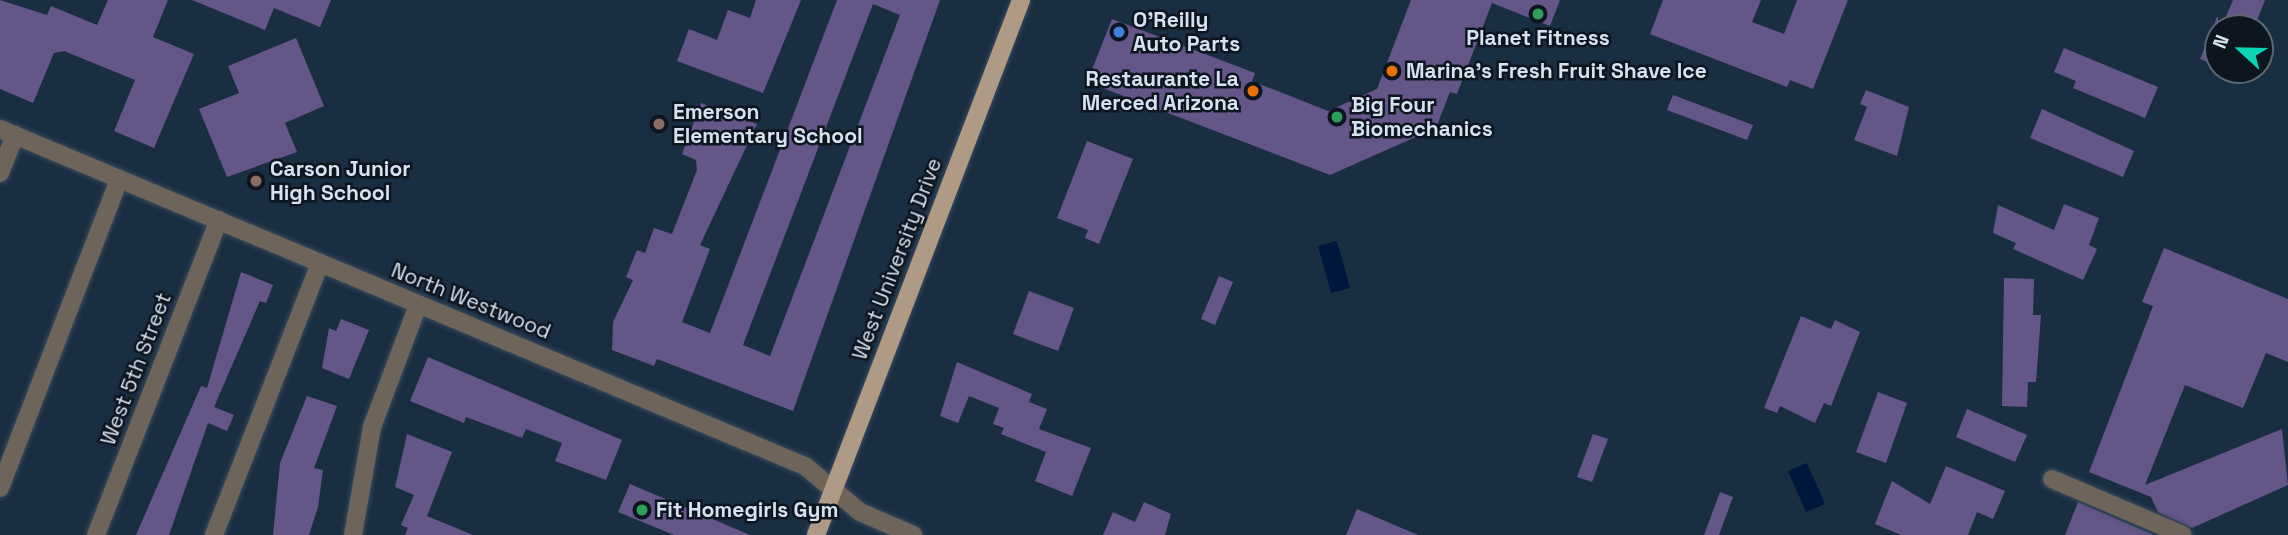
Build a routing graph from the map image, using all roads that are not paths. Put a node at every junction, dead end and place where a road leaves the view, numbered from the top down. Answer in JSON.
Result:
{"nodes":[{"id":1,"x":1020,"y":0,"type":"edge"},
{"id":2,"x":7,"y":132,"type":"edge"},
{"id":3,"x":0,"y":173,"type":"edge"},
{"id":4,"x":119,"y":178,"type":"junction"},
{"id":5,"x":219,"y":220,"type":"junction"},
{"id":6,"x":320,"y":262,"type":"junction"},
{"id":7,"x":418,"y":305,"type":"junction"},
{"id":8,"x":2052,"y":479,"type":"dead end"},
{"id":9,"x":0,"y":488,"type":"edge"},
{"id":10,"x":834,"y":488,"type":"junction"},
{"id":11,"x":96,"y":535,"type":"edge"},
{"id":12,"x":214,"y":535,"type":"edge"},
{"id":13,"x":354,"y":535,"type":"edge"},
{"id":14,"x":816,"y":535,"type":"edge"},
{"id":15,"x":913,"y":535,"type":"edge"},
{"id":16,"x":2183,"y":535,"type":"edge"}],
"edges":[{"from":1,"to":10,"type":"main road","name":"West University Drive"},
{"from":2,"to":3,"type":"street"},
{"from":2,"to":4,"type":"street","name":"North Westwood"},
{"from":4,"to":5,"type":"street","name":"North Westwood"},
{"from":4,"to":9,"type":"street"},
{"from":5,"to":6,"type":"street","name":"North Westwood"},
{"from":5,"to":11,"type":"street","name":"West 5th Street"},
{"from":6,"to":7,"type":"street","name":"North Westwood"},
{"from":6,"to":12,"type":"street"},
{"from":7,"to":10,"type":"street","name":"North Westwood"},
{"from":7,"to":13,"type":"street"},
{"from":8,"to":16,"type":"street"},
{"from":10,"to":14,"type":"main road","name":"West University Drive"},
{"from":10,"to":15,"type":"street","name":"North Westwood"}]}
